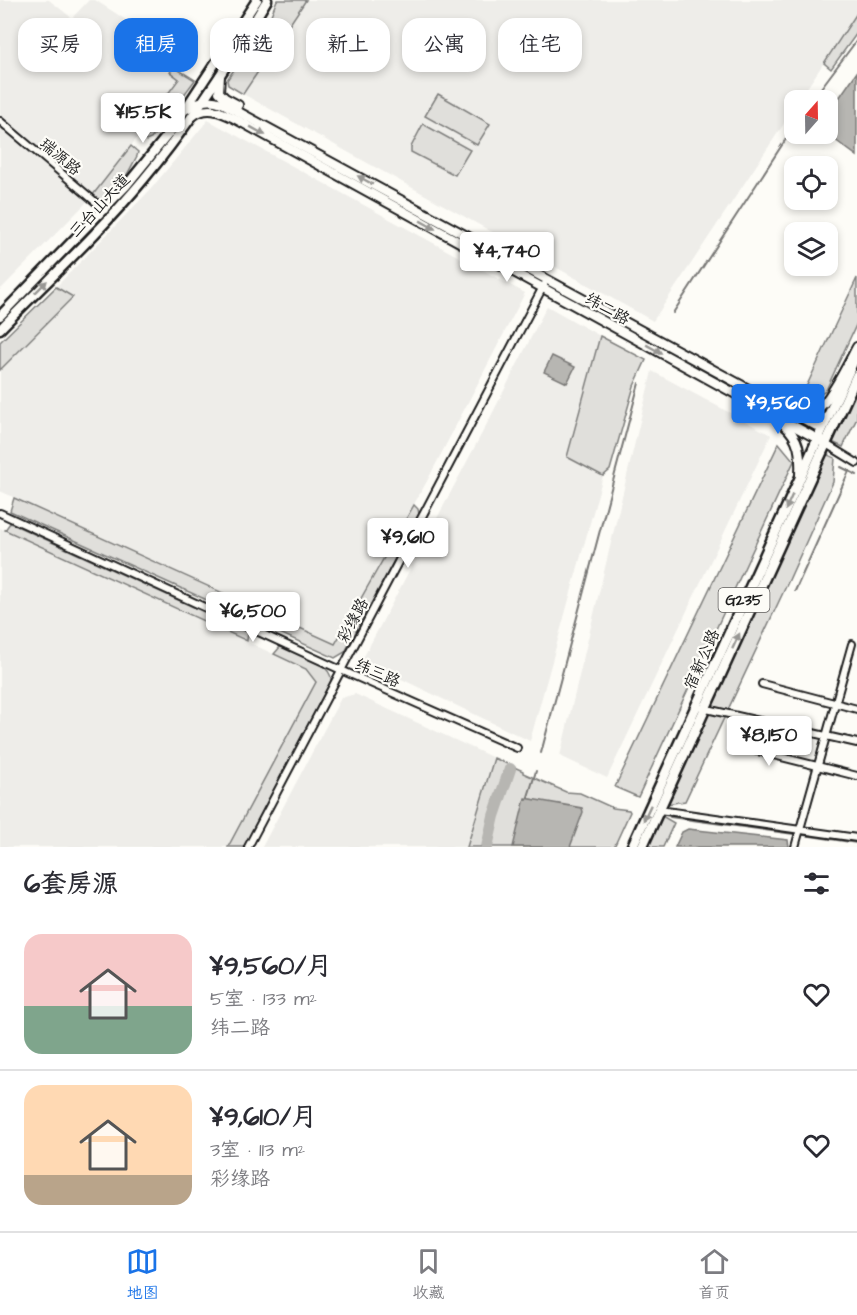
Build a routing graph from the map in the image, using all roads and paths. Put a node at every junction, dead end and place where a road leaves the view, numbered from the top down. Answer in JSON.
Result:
{"nodes":[{"id":1,"x":257,"y":0,"type":"edge"},
{"id":2,"x":267,"y":0,"type":"edge"},
{"id":3,"x":256,"y":18,"type":"edge"},
{"id":4,"x":222,"y":72,"type":"edge"},
{"id":5,"x":222,"y":72,"type":"edge"},
{"id":6,"x":201,"y":101,"type":"junction"},
{"id":7,"x":184,"y":111,"type":"junction"},
{"id":8,"x":0,"y":121,"type":"edge"},
{"id":9,"x":187,"y":121,"type":"junction"},
{"id":10,"x":292,"y":140,"type":"junction"},
{"id":11,"x":105,"y":210,"type":"junction"},
{"id":12,"x":547,"y":279,"type":"junction"},
{"id":13,"x":543,"y":288,"type":"junction"},
{"id":14,"x":0,"y":316,"type":"edge"},
{"id":15,"x":0,"y":329,"type":"edge"},
{"id":16,"x":857,"y":346,"type":"edge"},
{"id":17,"x":857,"y":353,"type":"edge"},
{"id":18,"x":857,"y":375,"type":"edge"},
{"id":19,"x":763,"y":397,"type":"junction"},
{"id":20,"x":747,"y":400,"type":"junction"},
{"id":21,"x":822,"y":429,"type":"junction"},
{"id":22,"x":822,"y":441,"type":"junction"},
{"id":23,"x":857,"y":463,"type":"edge"},
{"id":24,"x":800,"y":478,"type":"junction"},
{"id":25,"x":0,"y":513,"type":"edge"},
{"id":26,"x":852,"y":644,"type":"dead end"},
{"id":27,"x":341,"y":670,"type":"junction"},
{"id":28,"x":762,"y":684,"type":"dead end"},
{"id":29,"x":835,"y":703,"type":"junction"},
{"id":30,"x":700,"y":708,"type":"junction"},
{"id":31,"x":857,"y":709,"type":"edge"},
{"id":32,"x":741,"y":717,"type":"junction"},
{"id":33,"x":826,"y":736,"type":"junction"},
{"id":34,"x":857,"y":743,"type":"edge"},
{"id":35,"x":517,"y":748,"type":"dead end"},
{"id":36,"x":817,"y":767,"type":"junction"},
{"id":37,"x":857,"y":776,"type":"edge"},
{"id":38,"x":659,"y":810,"type":"junction"},
{"id":39,"x":800,"y":830,"type":"junction"},
{"id":40,"x":857,"y":838,"type":"edge"},
{"id":41,"x":248,"y":847,"type":"edge"},
{"id":42,"x":632,"y":847,"type":"edge"},
{"id":43,"x":642,"y":847,"type":"edge"},
{"id":44,"x":795,"y":847,"type":"edge"}],
"edges":[{"from":1,"to":7,"type":"main road","name":"三台山大道"},
{"from":2,"to":3,"type":"main road","name":"三台山大道"},
{"from":4,"to":6,"type":"main road","name":"三台山大道"},
{"from":5,"to":10,"type":"street"},
{"from":6,"to":7,"type":"street"},
{"from":6,"to":9,"type":"main road","name":"三台山大道"},
{"from":6,"to":10,"type":"street","name":"纬二路"},
{"from":7,"to":11,"type":"main road","name":"三台山大道"},
{"from":8,"to":11,"type":"street","name":"瑞源路"},
{"from":9,"to":13,"type":"street","name":"纬二路","one_way":true},
{"from":15,"to":9,"type":"main road","name":"三台山大道","one_way":true},
{"from":12,"to":10,"type":"street","name":"纬二路","one_way":true},
{"from":11,"to":14,"type":"main road","name":"三台山大道"},
{"from":12,"to":13,"type":"street","name":"彩缘路"},
{"from":12,"to":19,"type":"street","name":"纬二路"},
{"from":13,"to":20,"type":"street","name":"纬二路","one_way":true},
{"from":13,"to":27,"type":"street","name":"彩缘路"},
{"from":16,"to":19,"type":"street"},
{"from":17,"to":21,"type":"highway","name":"宿新公路","number":"G235"},
{"from":18,"to":22,"type":"highway","name":"宿新公路","number":"G235"},
{"from":19,"to":21,"type":"street","name":"纬二路"},
{"from":20,"to":22,"type":"street","name":"纬二路"},
{"from":20,"to":24,"type":"street"},
{"from":21,"to":22,"type":"highway","name":"宿新公路","number":"G235"},
{"from":22,"to":23,"type":"street"},
{"from":22,"to":24,"type":"highway","name":"宿新公路","number":"G235"},
{"from":30,"to":22,"type":"highway","name":"宿新公路","number":"G235","one_way":true},
{"from":24,"to":30,"type":"highway","name":"宿新公路","number":"G235","one_way":true},
{"from":25,"to":27,"type":"street","name":"纬三路"},
{"from":26,"to":29,"type":"street"},
{"from":27,"to":35,"type":"street","name":"纬三路"},
{"from":27,"to":41,"type":"street","name":"彩缘路"},
{"from":28,"to":29,"type":"street"},
{"from":29,"to":31,"type":"street"},
{"from":29,"to":33,"type":"street"},
{"from":30,"to":32,"type":"street"},
{"from":30,"to":38,"type":"highway","name":"宿新公路","number":"G235"},
{"from":30,"to":42,"type":"highway","name":"宿新公路","number":"G235","one_way":true},
{"from":32,"to":33,"type":"street"},
{"from":32,"to":36,"type":"street"},
{"from":33,"to":34,"type":"street"},
{"from":33,"to":36,"type":"street"},
{"from":36,"to":37,"type":"street"},
{"from":36,"to":39,"type":"street"},
{"from":38,"to":39,"type":"street"},
{"from":38,"to":43,"type":"highway","name":"宿新公路","number":"G235"},
{"from":39,"to":40,"type":"street"},
{"from":39,"to":44,"type":"street"}]}
